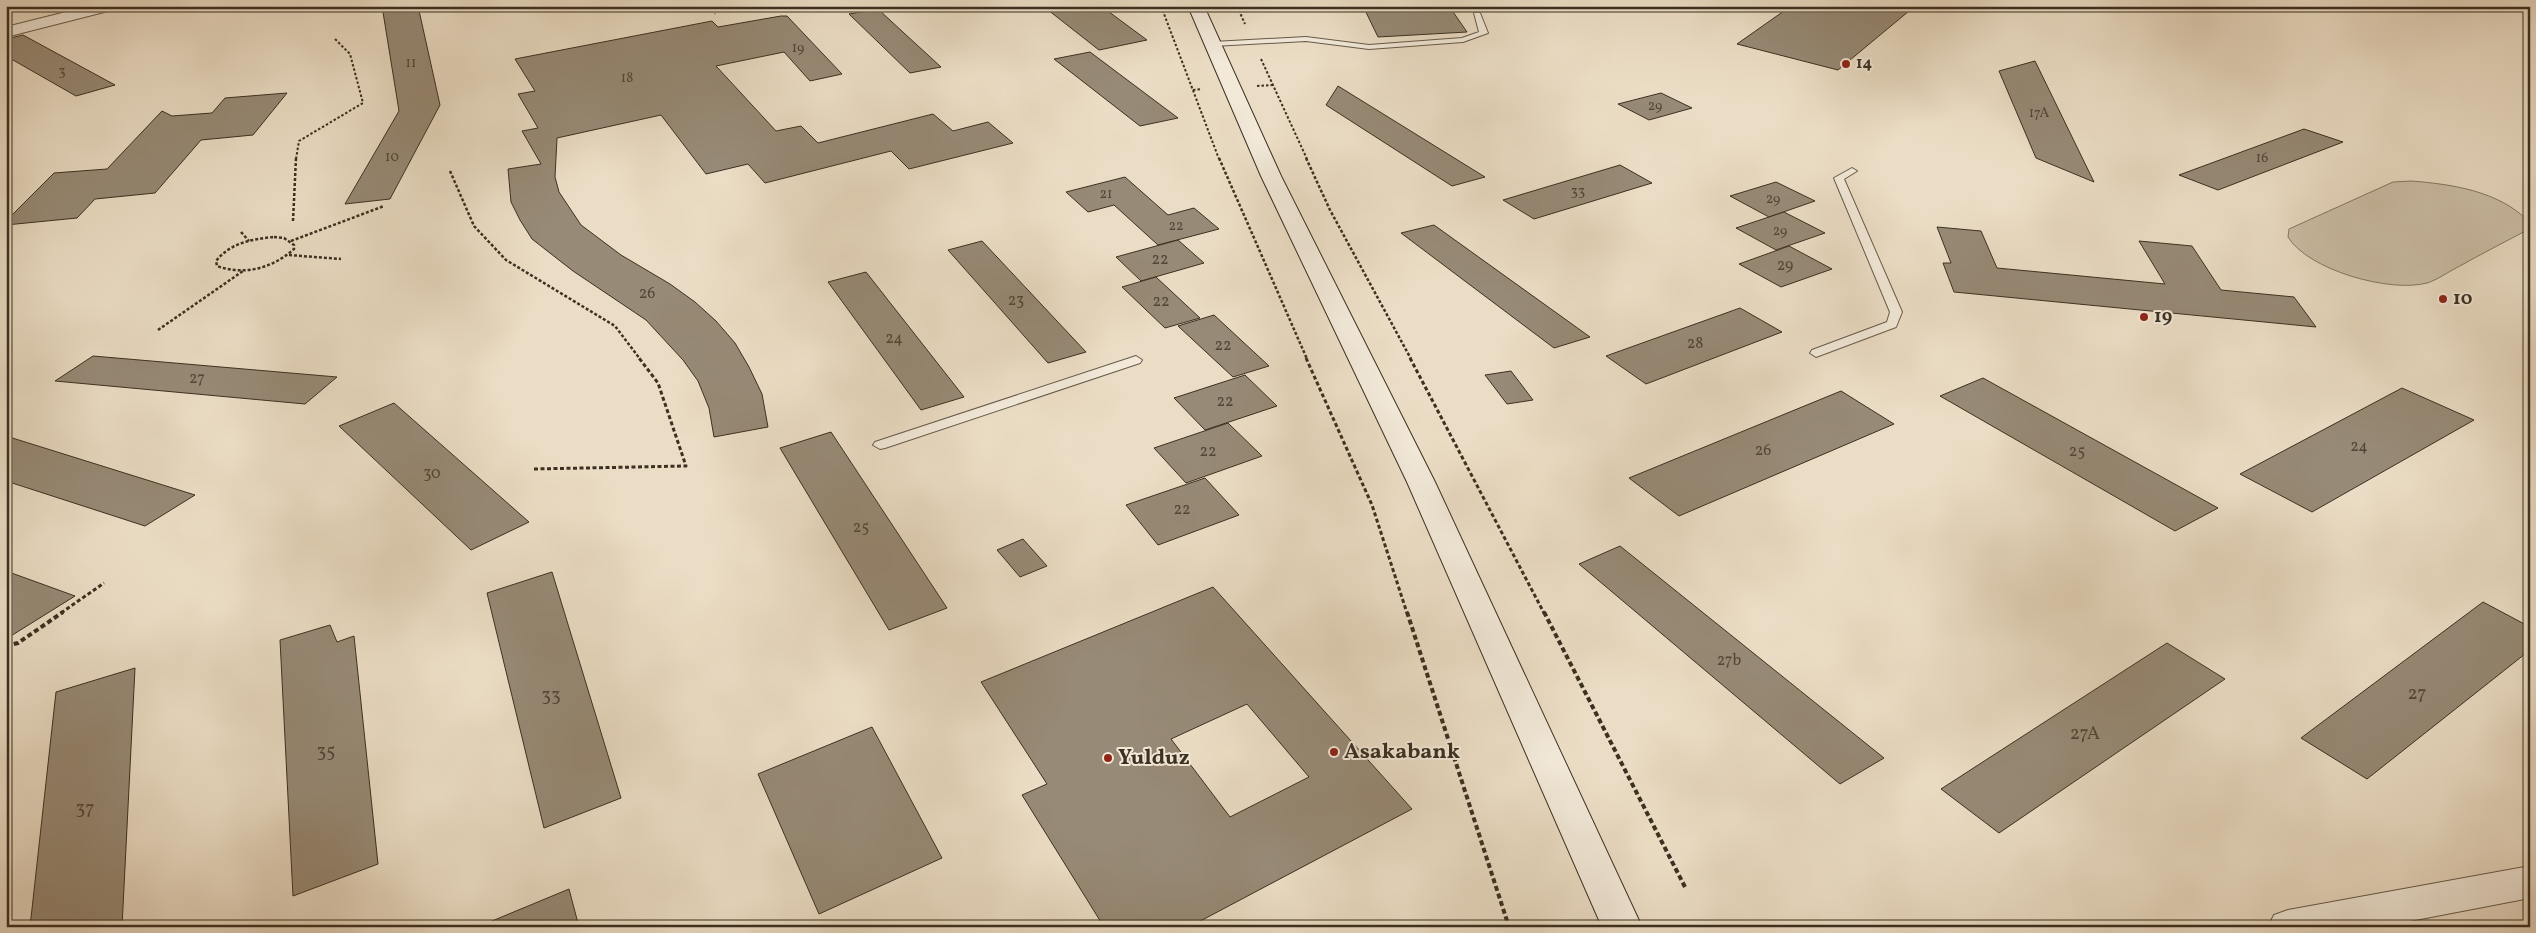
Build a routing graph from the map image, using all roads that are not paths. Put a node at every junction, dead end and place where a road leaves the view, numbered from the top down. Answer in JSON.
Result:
{"nodes":[{"id":1,"x":110,"y":6,"type":"edge"},
{"id":2,"x":1196,"y":6,"type":"edge"},
{"id":3,"x":1477,"y":15,"type":"dead end"},
{"id":4,"x":6,"y":32,"type":"edge"},
{"id":5,"x":1212,"y":44,"type":"junction"},
{"id":6,"x":1852,"y":171,"type":"dead end"},
{"id":7,"x":1816,"y":353,"type":"dead end"},
{"id":8,"x":1136,"y":360,"type":"dead end"},
{"id":9,"x":880,"y":445,"type":"dead end"},
{"id":10,"x":2530,"y":882,"type":"edge"},
{"id":11,"x":1622,"y":927,"type":"edge"},
{"id":12,"x":2288,"y":927,"type":"edge"}],
"edges":[{"from":1,"to":4,"type":"street"},
{"from":2,"to":5,"type":"street"},
{"from":3,"to":5,"type":"lane"},
{"from":5,"to":11,"type":"street"},
{"from":6,"to":7,"type":"lane"},
{"from":8,"to":9,"type":"lane"},
{"from":10,"to":12,"type":"street"}]}
